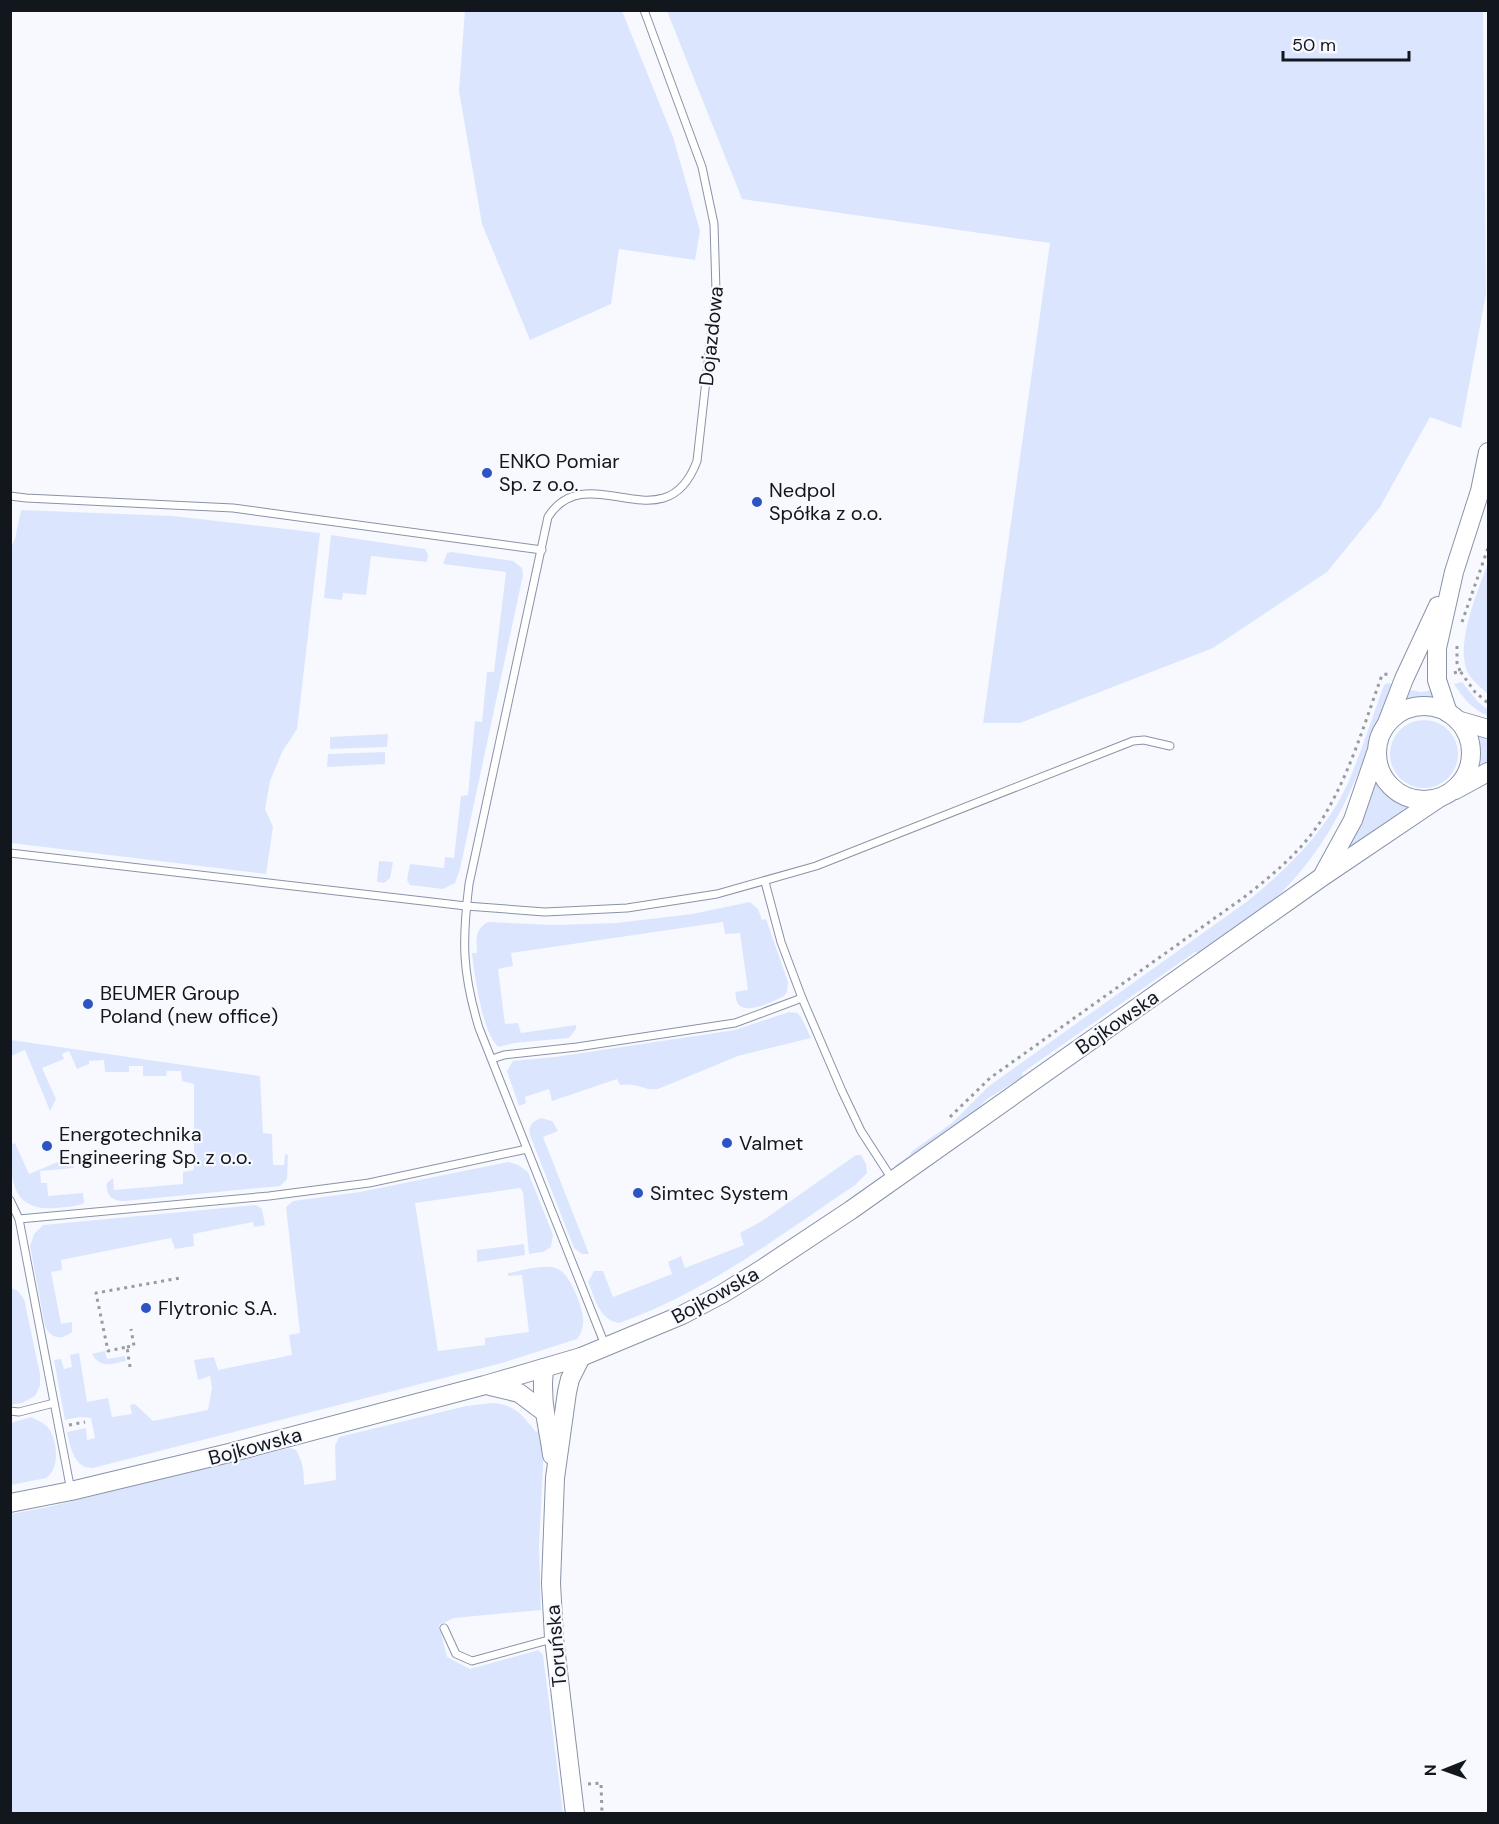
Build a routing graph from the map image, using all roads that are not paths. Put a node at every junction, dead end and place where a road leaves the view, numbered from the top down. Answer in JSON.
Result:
{"nodes":[{"id":1,"x":644,"y":10,"type":"edge"},
{"id":2,"x":1488,"y":452,"type":"edge"},
{"id":3,"x":10,"y":496,"type":"edge"},
{"id":4,"x":542,"y":550,"type":"junction"},
{"id":5,"x":1454,"y":572,"type":"junction"},
{"id":6,"x":1452,"y":716,"type":"junction"},
{"id":7,"x":1387,"y":725,"type":"junction"},
{"id":8,"x":1488,"y":729,"type":"edge"},
{"id":9,"x":1170,"y":746,"type":"dead end"},
{"id":10,"x":1377,"y":751,"type":"junction"},
{"id":11,"x":1488,"y":772,"type":"edge"},
{"id":12,"x":1445,"y":795,"type":"junction"},
{"id":13,"x":10,"y":853,"type":"edge"},
{"id":14,"x":1322,"y":877,"type":"junction"},
{"id":15,"x":765,"y":882,"type":"junction"},
{"id":16,"x":466,"y":906,"type":"junction"},
{"id":17,"x":802,"y":998,"type":"junction"},
{"id":18,"x":492,"y":1059,"type":"junction"},
{"id":19,"x":527,"y":1149,"type":"junction"},
{"id":20,"x":893,"y":1180,"type":"junction"},
{"id":21,"x":10,"y":1200,"type":"edge"},
{"id":22,"x":19,"y":1219,"type":"junction"},
{"id":23,"x":606,"y":1347,"type":"junction"},
{"id":24,"x":580,"y":1357,"type":"junction"},
{"id":25,"x":544,"y":1368,"type":"junction"},
{"id":26,"x":485,"y":1385,"type":"junction"},
{"id":27,"x":54,"y":1403,"type":"junction"},
{"id":28,"x":564,"y":1408,"type":"junction"},
{"id":29,"x":543,"y":1410,"type":"junction"},
{"id":30,"x":13,"y":1413,"type":"edge"},
{"id":31,"x":555,"y":1478,"type":"junction"},
{"id":32,"x":71,"y":1491,"type":"junction"},
{"id":33,"x":10,"y":1503,"type":"edge"},
{"id":34,"x":444,"y":1628,"type":"dead end"},
{"id":35,"x":554,"y":1638,"type":"junction"},
{"id":36,"x":574,"y":1814,"type":"edge"}],
"edges":[{"from":1,"to":4,"type":"lane","name":"Dojazdowa"},
{"from":2,"to":5,"type":"street"},
{"from":3,"to":4,"type":"lane"},
{"from":4,"to":16,"type":"lane","name":"Dojazdowa"},
{"from":5,"to":6,"type":"street"},
{"from":5,"to":7,"type":"street"},
{"from":6,"to":7,"type":"street"},
{"from":6,"to":8,"type":"street"},
{"from":6,"to":12,"type":"street"},
{"from":7,"to":10,"type":"street"},
{"from":9,"to":15,"type":"lane"},
{"from":10,"to":12,"type":"street"},
{"from":10,"to":14,"type":"street","name":"Bojkowska"},
{"from":11,"to":12,"type":"street","name":"Bojkowska"},
{"from":12,"to":14,"type":"street","name":"Bojkowska"},
{"from":13,"to":16,"type":"lane"},
{"from":14,"to":20,"type":"street","name":"Bojkowska"},
{"from":15,"to":16,"type":"lane"},
{"from":15,"to":17,"type":"lane"},
{"from":16,"to":18,"type":"lane","name":"Dojazdowa"},
{"from":17,"to":18,"type":"lane"},
{"from":17,"to":20,"type":"lane"},
{"from":18,"to":19,"type":"lane","name":"Dojazdowa"},
{"from":19,"to":22,"type":"lane"},
{"from":19,"to":23,"type":"lane","name":"Dojazdowa"},
{"from":20,"to":23,"type":"street","name":"Bojkowska"},
{"from":21,"to":22,"type":"lane"},
{"from":22,"to":27,"type":"lane"},
{"from":23,"to":24,"type":"street","name":"Bojkowska"},
{"from":24,"to":25,"type":"street","name":"Bojkowska"},
{"from":24,"to":28,"type":"street","name":"Toruńska"},
{"from":25,"to":26,"type":"street","name":"Bojkowska"},
{"from":25,"to":28,"type":"street","name":"Toruńska"},
{"from":25,"to":29,"type":"street","name":"Toruńska"},
{"from":26,"to":29,"type":"street"},
{"from":26,"to":32,"type":"street","name":"Bojkowska"},
{"from":27,"to":30,"type":"lane"},
{"from":27,"to":32,"type":"lane"},
{"from":28,"to":31,"type":"street","name":"Toruńska"},
{"from":29,"to":31,"type":"street","name":"Toruńska"},
{"from":31,"to":35,"type":"street","name":"Toruńska"},
{"from":32,"to":33,"type":"street","name":"Bojkowska"},
{"from":34,"to":35,"type":"lane"},
{"from":35,"to":36,"type":"street","name":"Toruńska"}]}
